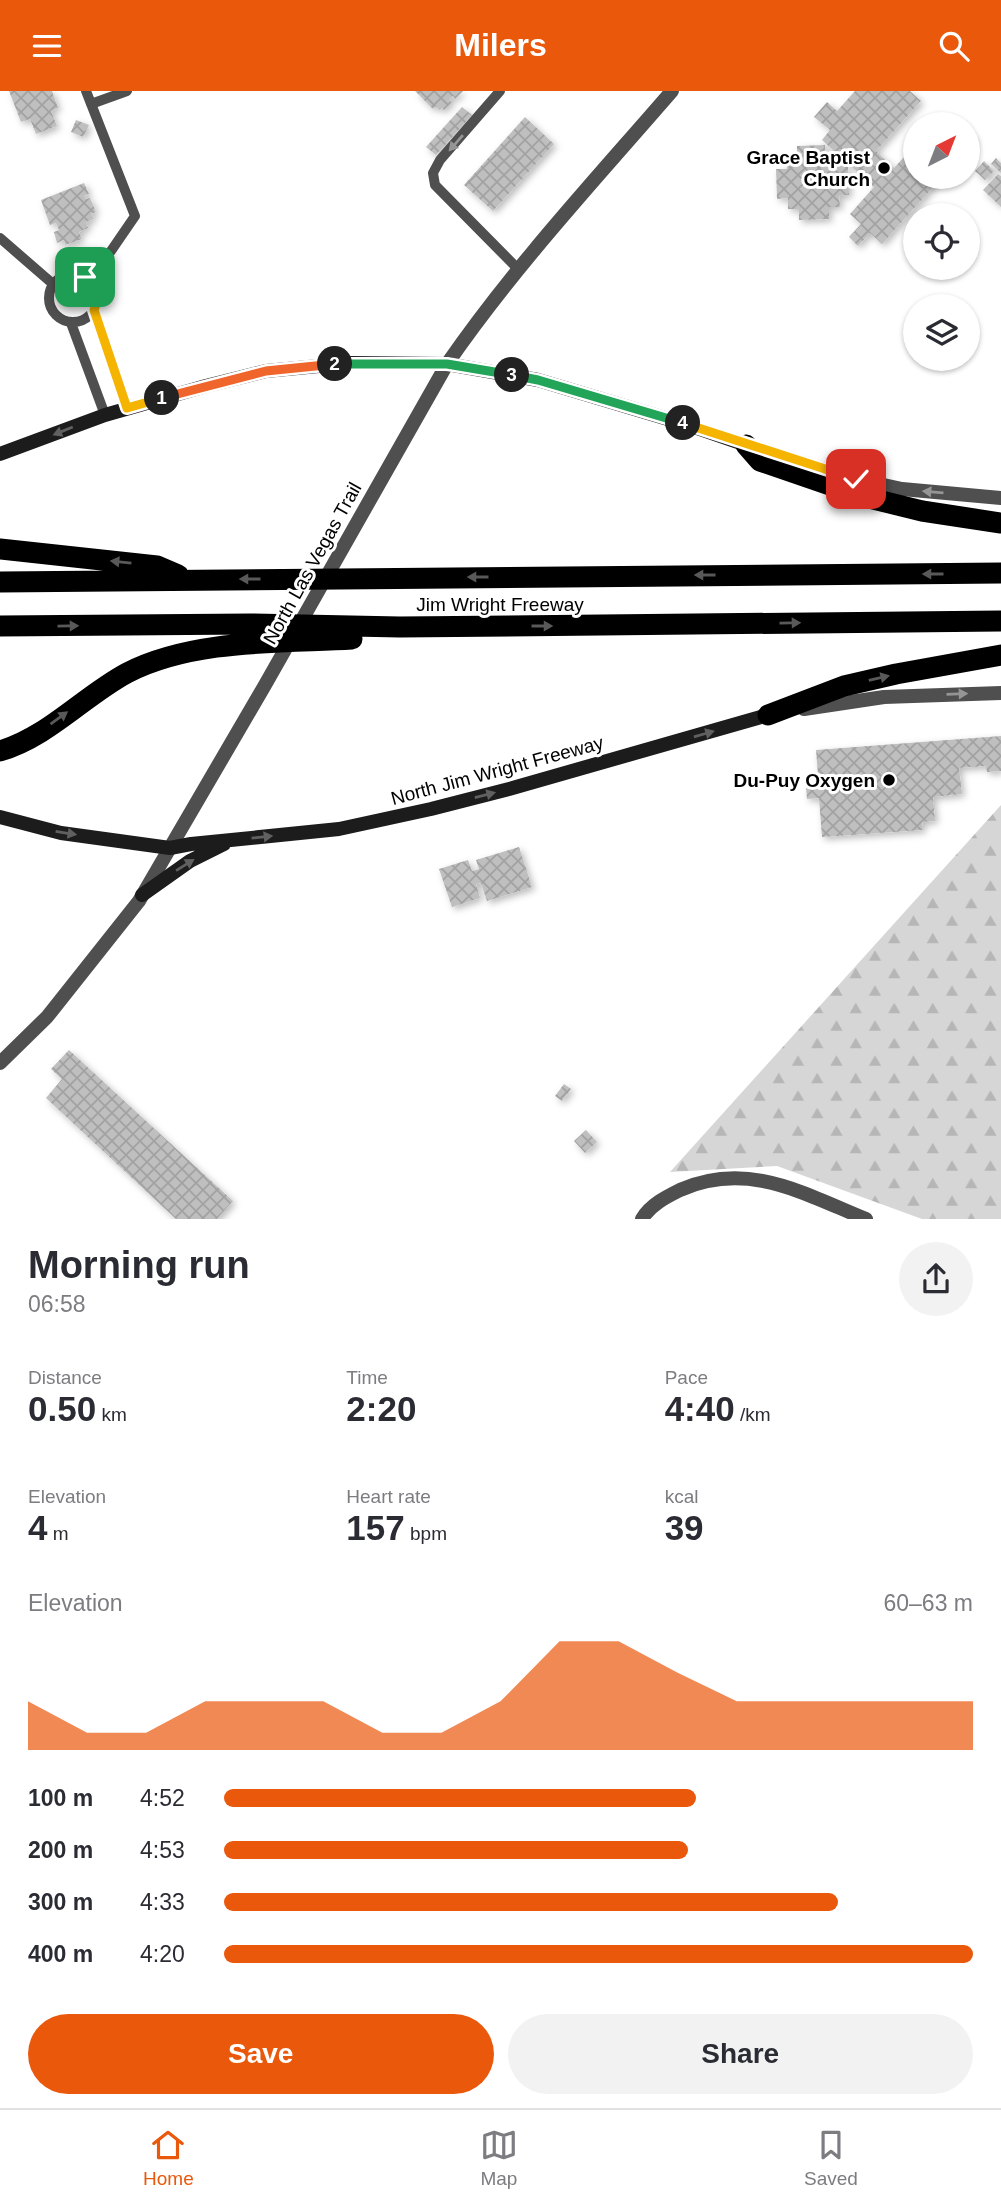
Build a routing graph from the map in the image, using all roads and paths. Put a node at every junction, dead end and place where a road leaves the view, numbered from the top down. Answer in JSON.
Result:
{"nodes":[{"id":1,"x":86,"y":91,"type":"edge"},
{"id":2,"x":127,"y":91,"type":"edge"},
{"id":3,"x":500,"y":91,"type":"edge"},
{"id":4,"x":672,"y":91,"type":"edge"},
{"id":5,"x":91,"y":104,"type":"junction"},
{"id":6,"x":0,"y":238,"type":"edge"},
{"id":7,"x":518,"y":269,"type":"junction"},
{"id":8,"x":85,"y":277,"type":"junction"},
{"id":9,"x":53,"y":284,"type":"junction"},
{"id":10,"x":94,"y":310,"type":"junction"},
{"id":11,"x":71,"y":323,"type":"junction"},
{"id":12,"x":447,"y":364,"type":"junction"},
{"id":13,"x":127,"y":408,"type":"junction"},
{"id":14,"x":105,"y":415,"type":"junction"},
{"id":15,"x":746,"y":445,"type":"junction"},
{"id":16,"x":0,"y":454,"type":"edge"},
{"id":17,"x":1001,"y":498,"type":"edge"},
{"id":18,"x":1001,"y":523,"type":"edge"},
{"id":19,"x":0,"y":549,"type":"edge"},
{"id":20,"x":1001,"y":573,"type":"edge"},
{"id":21,"x":186,"y":579,"type":"junction"},
{"id":22,"x":0,"y":582,"type":"edge"},
{"id":23,"x":1001,"y":621,"type":"edge"},
{"id":24,"x":0,"y":626,"type":"edge"},
{"id":25,"x":400,"y":627,"type":"junction"},
{"id":26,"x":1001,"y":655,"type":"edge"},
{"id":27,"x":1001,"y":694,"type":"edge"},
{"id":28,"x":768,"y":715,"type":"junction"},
{"id":29,"x":0,"y":751,"type":"edge"},
{"id":30,"x":0,"y":817,"type":"edge"},
{"id":31,"x":232,"y":840,"type":"junction"},
{"id":32,"x":170,"y":848,"type":"junction"},
{"id":33,"x":142,"y":895,"type":"junction"},
{"id":34,"x":0,"y":1063,"type":"edge"},
{"id":35,"x":642,"y":1219,"type":"edge"},
{"id":36,"x":866,"y":1219,"type":"edge"}],
"edges":[{"from":1,"to":5,"type":"street"},
{"from":2,"to":5,"type":"street"},
{"from":3,"to":7,"type":"street","one_way":true},
{"from":4,"to":7,"type":"street","name":"North Las Vegas Trail"},
{"from":5,"to":8,"type":"street"},
{"from":6,"to":9,"type":"street"},
{"from":7,"to":12,"type":"street","name":"North Las Vegas Trail"},
{"from":8,"to":9,"type":"street"},
{"from":8,"to":10,"type":"street"},
{"from":9,"to":11,"type":"street"},
{"from":10,"to":11,"type":"street"},
{"from":10,"to":13,"type":"street"},
{"from":11,"to":14,"type":"street"},
{"from":12,"to":13,"type":"main road"},
{"from":12,"to":15,"type":"main road"},
{"from":12,"to":32,"type":"street","name":"North Las Vegas Trail"},
{"from":13,"to":14,"type":"main road"},
{"from":14,"to":16,"type":"main road","one_way":true},
{"from":17,"to":15,"type":"street","one_way":true},
{"from":15,"to":18,"type":"highway"},
{"from":21,"to":19,"type":"highway","one_way":true},
{"from":20,"to":21,"type":"highway","name":"Jim Wright Freeway","one_way":true},
{"from":21,"to":22,"type":"highway","name":"Jim Wright Freeway"},
{"from":25,"to":23,"type":"highway","name":"Jim Wright Freeway","one_way":true},
{"from":24,"to":25,"type":"highway","name":"Jim Wright Freeway","one_way":true},
{"from":29,"to":25,"type":"highway","one_way":true},
{"from":28,"to":26,"type":"highway","one_way":true},
{"from":28,"to":27,"type":"street","name":"North Jim Wright Freeway","one_way":true},
{"from":31,"to":28,"type":"main road","name":"North Jim Wright Freeway","one_way":true},
{"from":30,"to":32,"type":"main road","name":"North Jim Wright Freeway","one_way":true},
{"from":31,"to":32,"type":"main road","name":"North Jim Wright Freeway"},
{"from":33,"to":31,"type":"main road","one_way":true},
{"from":32,"to":33,"type":"street","name":"North Las Vegas Trail"},
{"from":33,"to":34,"type":"street","name":"North Las Vegas Trail"},
{"from":35,"to":36,"type":"street"}]}
